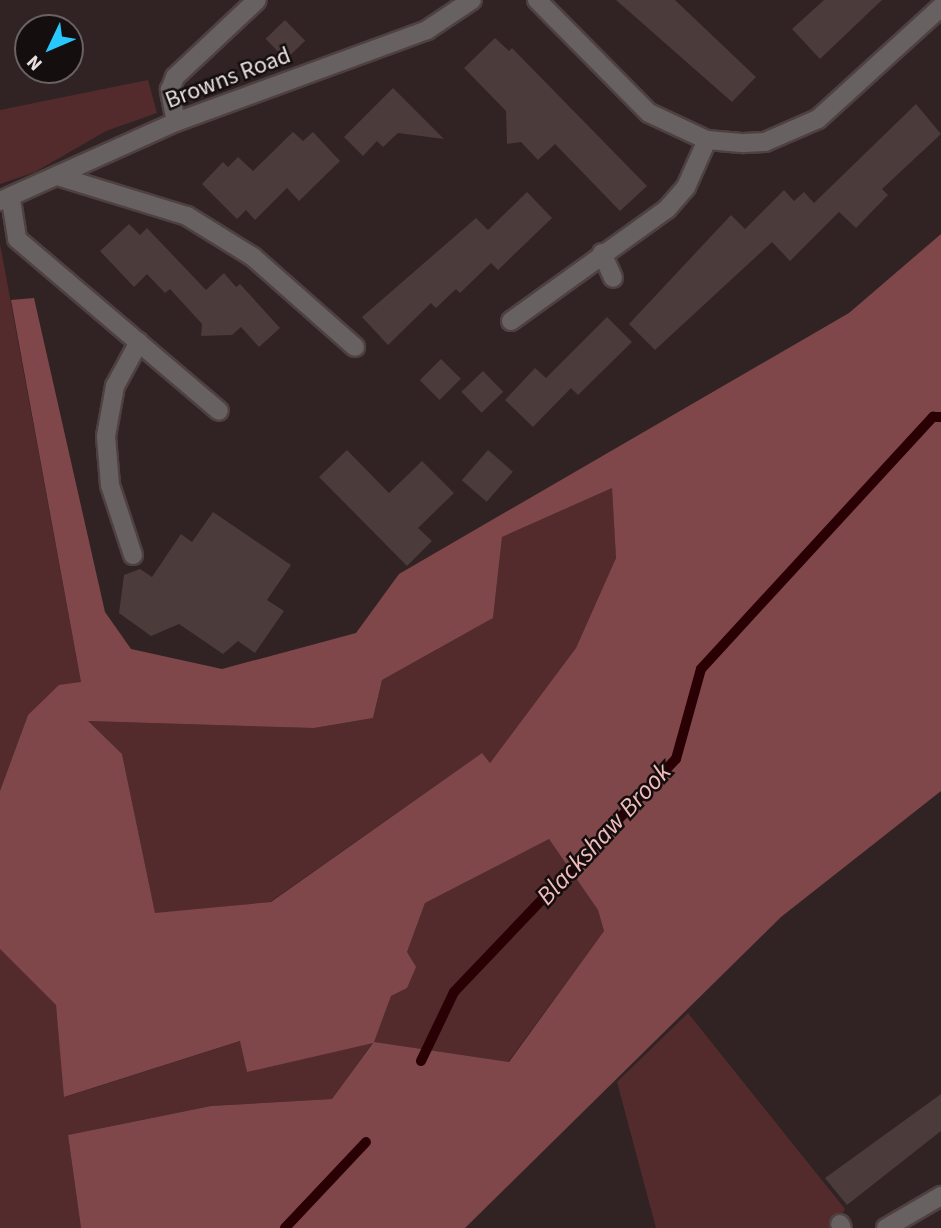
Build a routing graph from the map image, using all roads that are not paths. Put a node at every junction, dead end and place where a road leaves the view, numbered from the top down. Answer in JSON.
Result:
{"nodes":[{"id":1,"x":257,"y":0,"type":"edge"},
{"id":2,"x":472,"y":0,"type":"edge"},
{"id":3,"x":537,"y":0,"type":"edge"},
{"id":4,"x":941,"y":7,"type":"edge"},
{"id":5,"x":176,"y":122,"type":"junction"},
{"id":6,"x":707,"y":139,"type":"junction"},
{"id":7,"x":57,"y":176,"type":"junction"},
{"id":8,"x":6,"y":200,"type":"edge"},
{"id":9,"x":601,"y":253,"type":"junction"},
{"id":10,"x":613,"y":278,"type":"dead end"},
{"id":11,"x":511,"y":321,"type":"dead end"},
{"id":12,"x":139,"y":342,"type":"junction"},
{"id":13,"x":355,"y":347,"type":"dead end"},
{"id":14,"x":219,"y":411,"type":"dead end"},
{"id":15,"x":134,"y":555,"type":"dead end"},
{"id":16,"x":941,"y":1196,"type":"edge"},
{"id":17,"x":886,"y":1228,"type":"edge"}],
"edges":[{"from":1,"to":5,"type":"street"},
{"from":2,"to":5,"type":"street","name":"Browns Road"},
{"from":3,"to":6,"type":"street"},
{"from":4,"to":6,"type":"street"},
{"from":5,"to":7,"type":"street","name":"Browns Road"},
{"from":6,"to":9,"type":"street"},
{"from":7,"to":8,"type":"street","name":"Browns Road"},
{"from":7,"to":13,"type":"street"},
{"from":8,"to":12,"type":"street"},
{"from":9,"to":10,"type":"street"},
{"from":9,"to":11,"type":"street"},
{"from":12,"to":14,"type":"street"},
{"from":12,"to":15,"type":"street"},
{"from":16,"to":17,"type":"street"}]}
